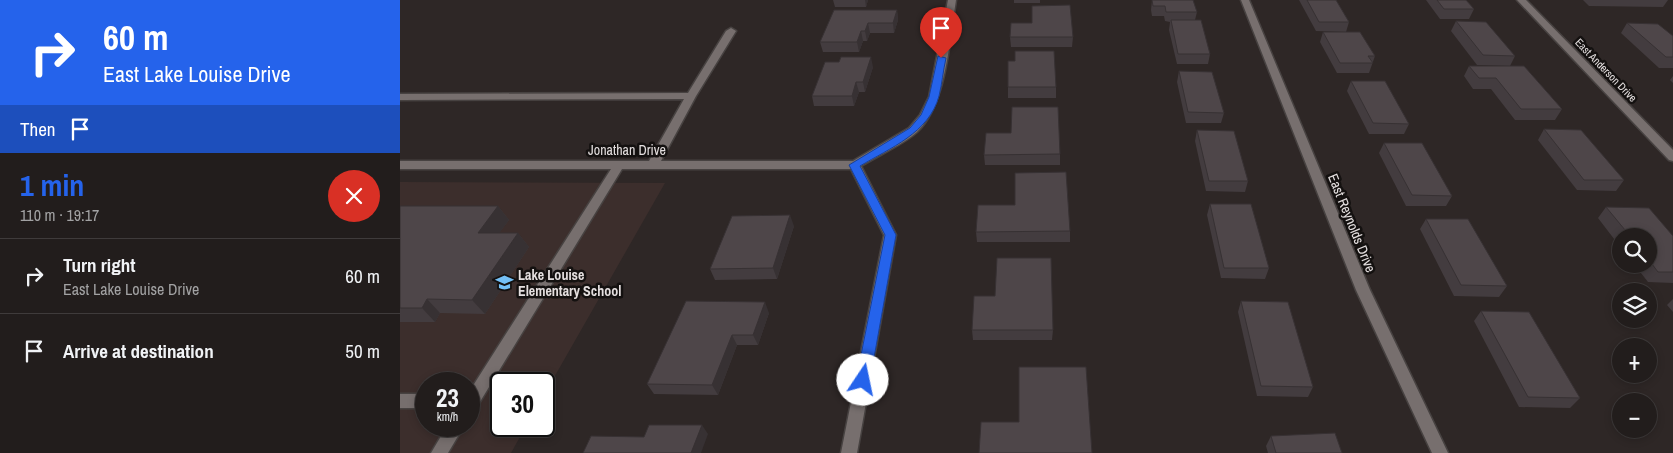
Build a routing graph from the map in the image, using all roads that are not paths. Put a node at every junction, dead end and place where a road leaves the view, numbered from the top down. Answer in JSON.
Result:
{"nodes":[{"id":1,"x":952,"y":0,"type":"edge"},
{"id":2,"x":1245,"y":0,"type":"edge"},
{"id":3,"x":1521,"y":0,"type":"edge"},
{"id":4,"x":730,"y":31,"type":"dead end"},
{"id":5,"x":691,"y":96,"type":"junction"},
{"id":6,"x":400,"y":97,"type":"edge"},
{"id":7,"x":1673,"y":157,"type":"edge"},
{"id":8,"x":400,"y":165,"type":"edge"},
{"id":9,"x":619,"y":165,"type":"junction"},
{"id":10,"x":653,"y":165,"type":"junction"},
{"id":11,"x":855,"y":165,"type":"junction"},
{"id":12,"x":480,"y":386,"type":"edge"},
{"id":13,"x":400,"y":401,"type":"edge"},
{"id":14,"x":415,"y":401,"type":"edge"},
{"id":15,"x":449,"y":437,"type":"edge"},
{"id":16,"x":439,"y":453,"type":"edge"},
{"id":17,"x":849,"y":453,"type":"edge"},
{"id":18,"x":1440,"y":453,"type":"edge"}],
"edges":[{"from":1,"to":11,"type":"street"},
{"from":2,"to":18,"type":"street","name":"East Reynolds Drive"},
{"from":3,"to":7,"type":"street","name":"East Anderson Drive"},
{"from":4,"to":5,"type":"street"},
{"from":5,"to":6,"type":"street"},
{"from":5,"to":10,"type":"street"},
{"from":8,"to":9,"type":"street","name":"Jonathan Drive"},
{"from":9,"to":10,"type":"street","name":"Jonathan Drive"},
{"from":9,"to":12,"type":"street"},
{"from":10,"to":11,"type":"street","name":"Jonathan Drive"},
{"from":11,"to":17,"type":"street"},
{"from":13,"to":14,"type":"street"},
{"from":15,"to":16,"type":"street"}]}
